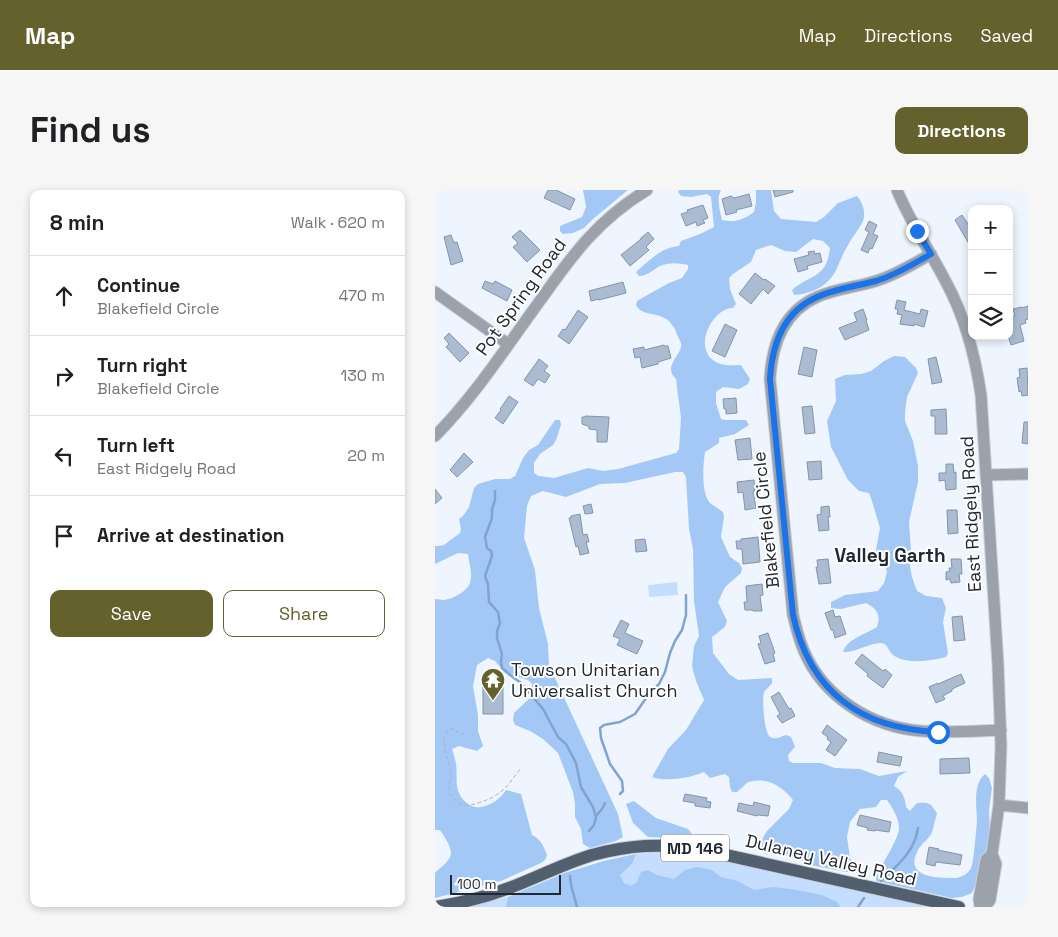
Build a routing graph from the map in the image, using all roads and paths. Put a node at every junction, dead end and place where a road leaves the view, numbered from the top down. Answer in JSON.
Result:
{"nodes":[{"id":1,"x":647,"y":190,"type":"edge"},
{"id":2,"x":897,"y":190,"type":"edge"},
{"id":3,"x":931,"y":254,"type":"junction"},
{"id":4,"x":435,"y":292,"type":"edge"},
{"id":5,"x":507,"y":344,"type":"junction"},
{"id":6,"x":435,"y":436,"type":"edge"},
{"id":7,"x":1028,"y":474,"type":"edge"},
{"id":8,"x":986,"y":476,"type":"junction"},
{"id":9,"x":1001,"y":730,"type":"junction"},
{"id":10,"x":464,"y":734,"type":"dead end"},
{"id":11,"x":521,"y":768,"type":"dead end"},
{"id":12,"x":999,"y":805,"type":"junction"},
{"id":13,"x":1028,"y":808,"type":"edge"},
{"id":14,"x":992,"y":854,"type":"junction"},
{"id":15,"x":435,"y":907,"type":"edge"},
{"id":16,"x":959,"y":907,"type":"edge"},
{"id":17,"x":980,"y":907,"type":"edge"},
{"id":18,"x":985,"y":907,"type":"edge"}],
"edges":[{"from":1,"to":5,"type":"street","name":"Pot Spring Road"},
{"from":2,"to":3,"type":"street","name":"East Ridgely Road"},
{"from":3,"to":8,"type":"street","name":"East Ridgely Road"},
{"from":3,"to":9,"type":"street","name":"Blakefield Circle"},
{"from":4,"to":5,"type":"street"},
{"from":5,"to":6,"type":"street","name":"Pot Spring Road"},
{"from":7,"to":8,"type":"street"},
{"from":8,"to":9,"type":"street","name":"East Ridgely Road"},
{"from":9,"to":12,"type":"street","name":"East Ridgely Road"},
{"from":10,"to":11,"type":"path"},
{"from":12,"to":13,"type":"street"},
{"from":12,"to":14,"type":"street","name":"East Ridgely Road"},
{"from":14,"to":17,"type":"street","name":"East Ridgely Road"},
{"from":14,"to":18,"type":"street","name":"East Ridgely Road"},
{"from":15,"to":16,"type":"main road","name":"Dulaney Valley Road","number":"MD 146"}]}
